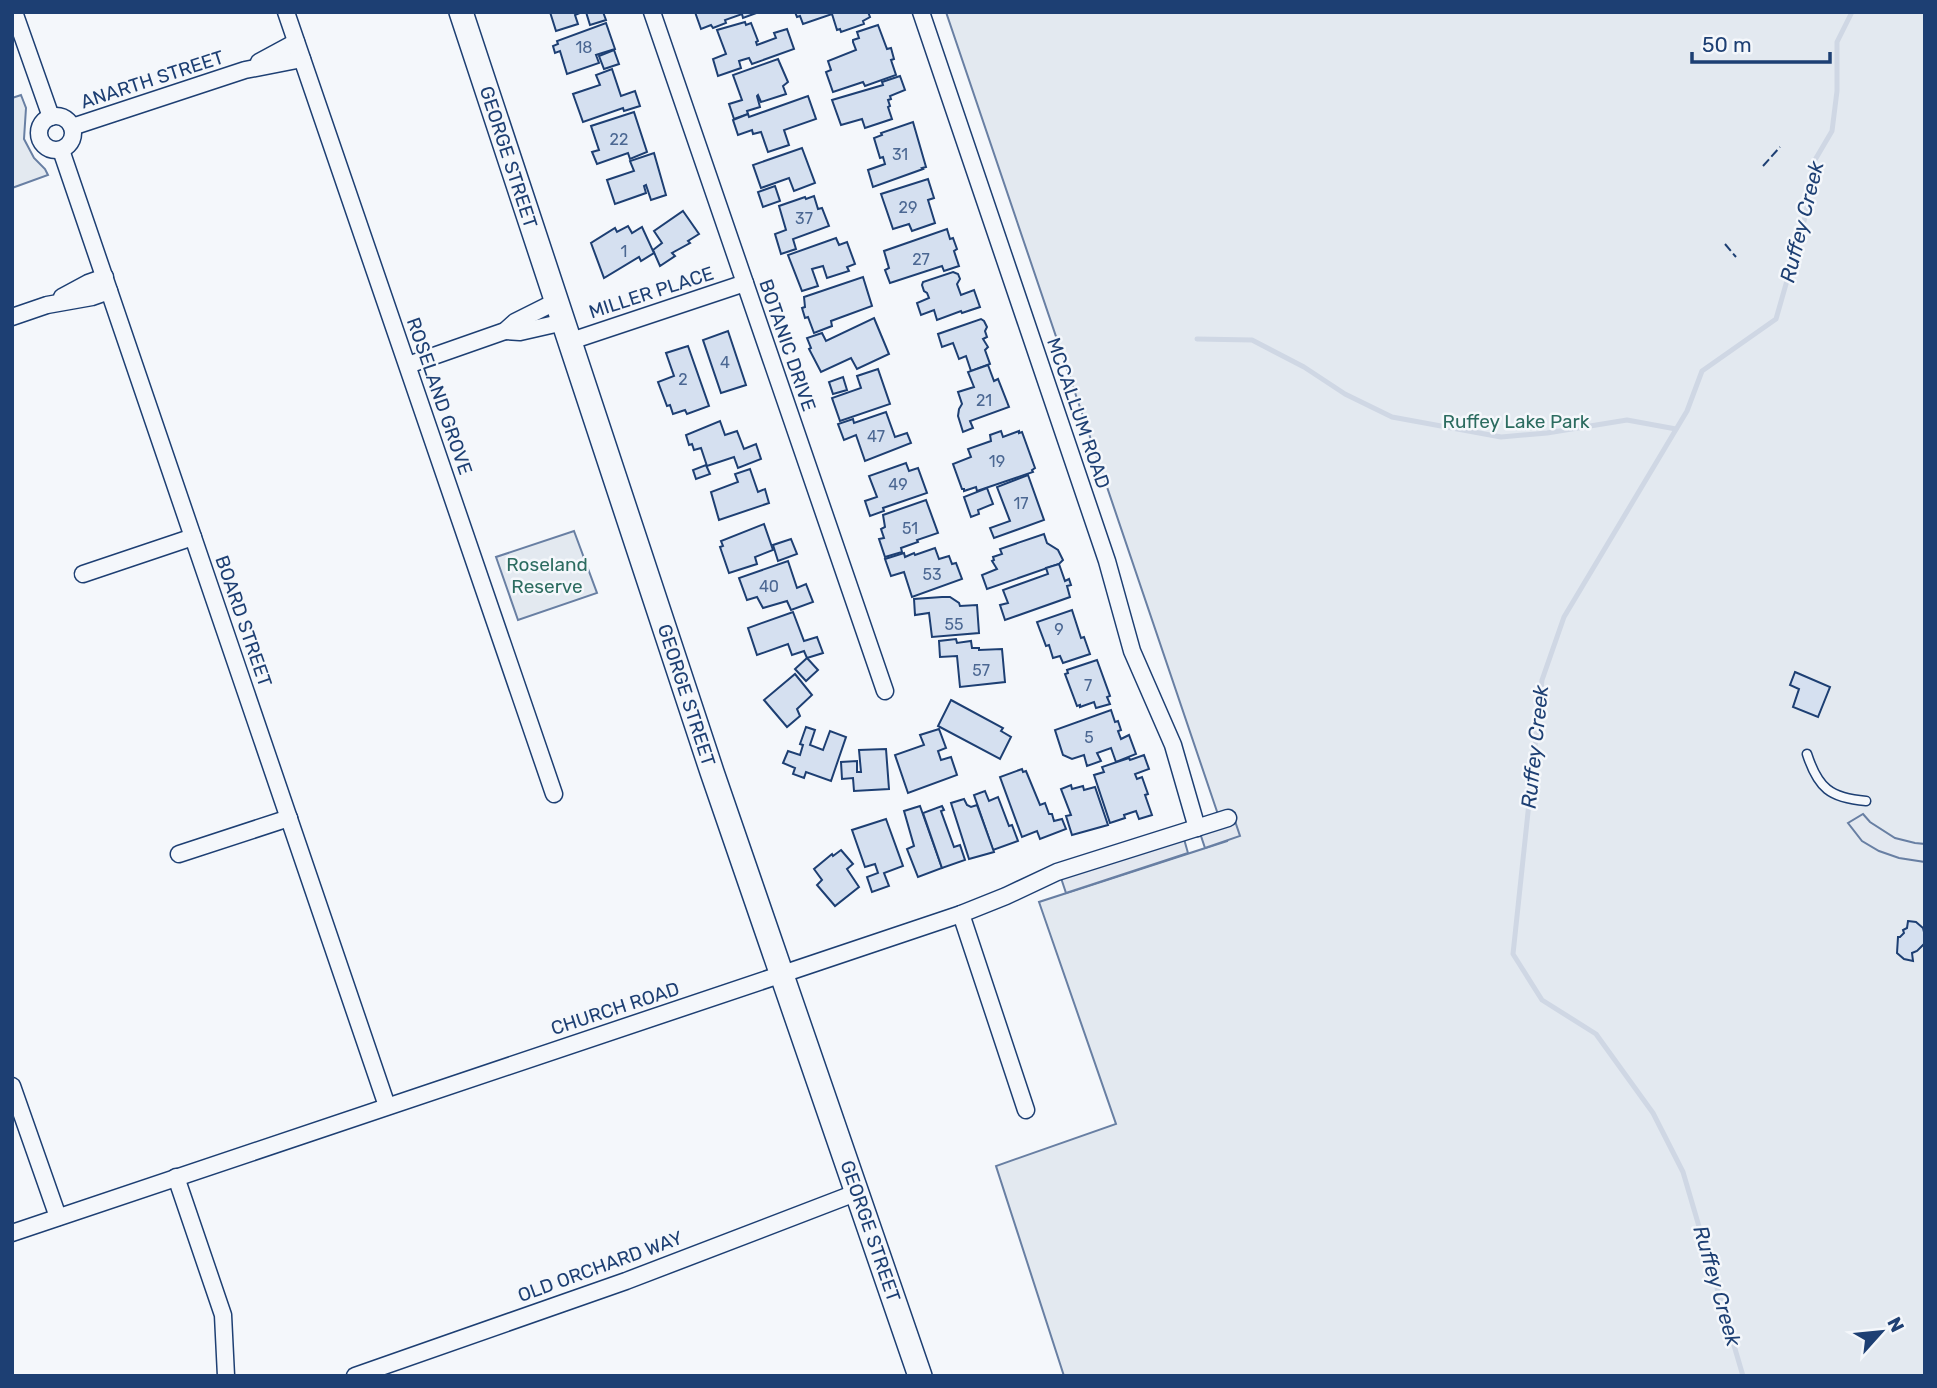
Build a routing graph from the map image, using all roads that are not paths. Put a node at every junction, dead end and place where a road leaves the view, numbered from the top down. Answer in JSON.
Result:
{"nodes":[{"id":1,"x":14,"y":12,"type":"edge"},
{"id":2,"x":286,"y":12,"type":"edge"},
{"id":3,"x":461,"y":12,"type":"edge"},
{"id":4,"x":652,"y":12,"type":"edge"},
{"id":5,"x":921,"y":12,"type":"edge"},
{"id":6,"x":296,"y":42,"type":"junction"},
{"id":7,"x":302,"y":59,"type":"junction"},
{"id":8,"x":245,"y":70,"type":"junction"},
{"id":9,"x":51,"y":117,"type":"junction"},
{"id":10,"x":72,"y":127,"type":"junction"},
{"id":11,"x":61,"y":150,"type":"junction"},
{"id":12,"x":745,"y":283,"type":"junction"},
{"id":13,"x":107,"y":284,"type":"junction"},
{"id":14,"x":12,"y":317,"type":"edge"},
{"id":15,"x":564,"y":321,"type":"junction"},
{"id":16,"x":408,"y":365,"type":"junction"},
{"id":17,"x":193,"y":537,"type":"junction"},
{"id":18,"x":83,"y":574,"type":"dead end"},
{"id":19,"x":885,"y":691,"type":"dead end"},
{"id":20,"x":1807,"y":754,"type":"dead end"},
{"id":21,"x":554,"y":794,"type":"dead end"},
{"id":22,"x":1866,"y":801,"type":"dead end"},
{"id":23,"x":289,"y":818,"type":"junction"},
{"id":24,"x":1228,"y":818,"type":"dead end"},
{"id":25,"x":1197,"y":828,"type":"junction"},
{"id":26,"x":179,"y":854,"type":"dead end"},
{"id":27,"x":961,"y":914,"type":"junction"},
{"id":28,"x":783,"y":974,"type":"junction"},
{"id":29,"x":12,"y":1086,"type":"edge"},
{"id":30,"x":387,"y":1105,"type":"junction"},
{"id":31,"x":1026,"y":1110,"type":"dead end"},
{"id":32,"x":176,"y":1177,"type":"junction"},
{"id":33,"x":858,"y":1192,"type":"junction"},
{"id":34,"x":58,"y":1217,"type":"junction"},
{"id":35,"x":12,"y":1233,"type":"edge"},
{"id":36,"x":226,"y":1376,"type":"edge"},
{"id":37,"x":355,"y":1376,"type":"edge"},
{"id":38,"x":920,"y":1376,"type":"edge"}],
"edges":[{"from":1,"to":9,"type":"street"},
{"from":2,"to":6,"type":"street","name":"ROSELAND GROVE"},
{"from":3,"to":15,"type":"main road","name":"GEORGE STREET"},
{"from":4,"to":12,"type":"street","name":"BOTANIC DRIVE"},
{"from":5,"to":25,"type":"street","name":"MCCALLUM ROAD"},
{"from":6,"to":7,"type":"street","name":"ROSELAND GROVE"},
{"from":6,"to":8,"type":"street","name":"ANARTH STREET"},
{"from":7,"to":8,"type":"street","name":"ANARTH STREET"},
{"from":7,"to":16,"type":"street","name":"ROSELAND GROVE"},
{"from":8,"to":10,"type":"street","name":"ANARTH STREET"},
{"from":9,"to":10,"type":"street"},
{"from":9,"to":11,"type":"street"},
{"from":10,"to":11,"type":"street"},
{"from":11,"to":13,"type":"street","name":"BOARD STREET"},
{"from":12,"to":15,"type":"street","name":"MILLER PLACE"},
{"from":12,"to":19,"type":"street","name":"BOTANIC DRIVE"},
{"from":13,"to":14,"type":"street"},
{"from":13,"to":17,"type":"street","name":"BOARD STREET"},
{"from":15,"to":16,"type":"street","name":"MILLER PLACE"},
{"from":15,"to":28,"type":"main road","name":"GEORGE STREET"},
{"from":16,"to":21,"type":"street","name":"ROSELAND GROVE"},
{"from":17,"to":18,"type":"street"},
{"from":17,"to":23,"type":"street","name":"BOARD STREET"},
{"from":20,"to":22,"type":"lane"},
{"from":23,"to":26,"type":"street"},
{"from":23,"to":30,"type":"street","name":"BOARD STREET"},
{"from":24,"to":25,"type":"street","name":"CHURCH ROAD"},
{"from":25,"to":27,"type":"street","name":"CHURCH ROAD"},
{"from":27,"to":28,"type":"street","name":"CHURCH ROAD"},
{"from":27,"to":31,"type":"street"},
{"from":28,"to":30,"type":"street","name":"CHURCH ROAD"},
{"from":28,"to":33,"type":"main road","name":"GEORGE STREET"},
{"from":29,"to":34,"type":"street"},
{"from":30,"to":32,"type":"street","name":"CHURCH ROAD"},
{"from":32,"to":34,"type":"street","name":"CHURCH ROAD"},
{"from":32,"to":36,"type":"street"},
{"from":33,"to":37,"type":"street","name":"OLD ORCHARD WAY"},
{"from":33,"to":38,"type":"main road","name":"GEORGE STREET"},
{"from":34,"to":35,"type":"street","name":"CHURCH ROAD"}]}
